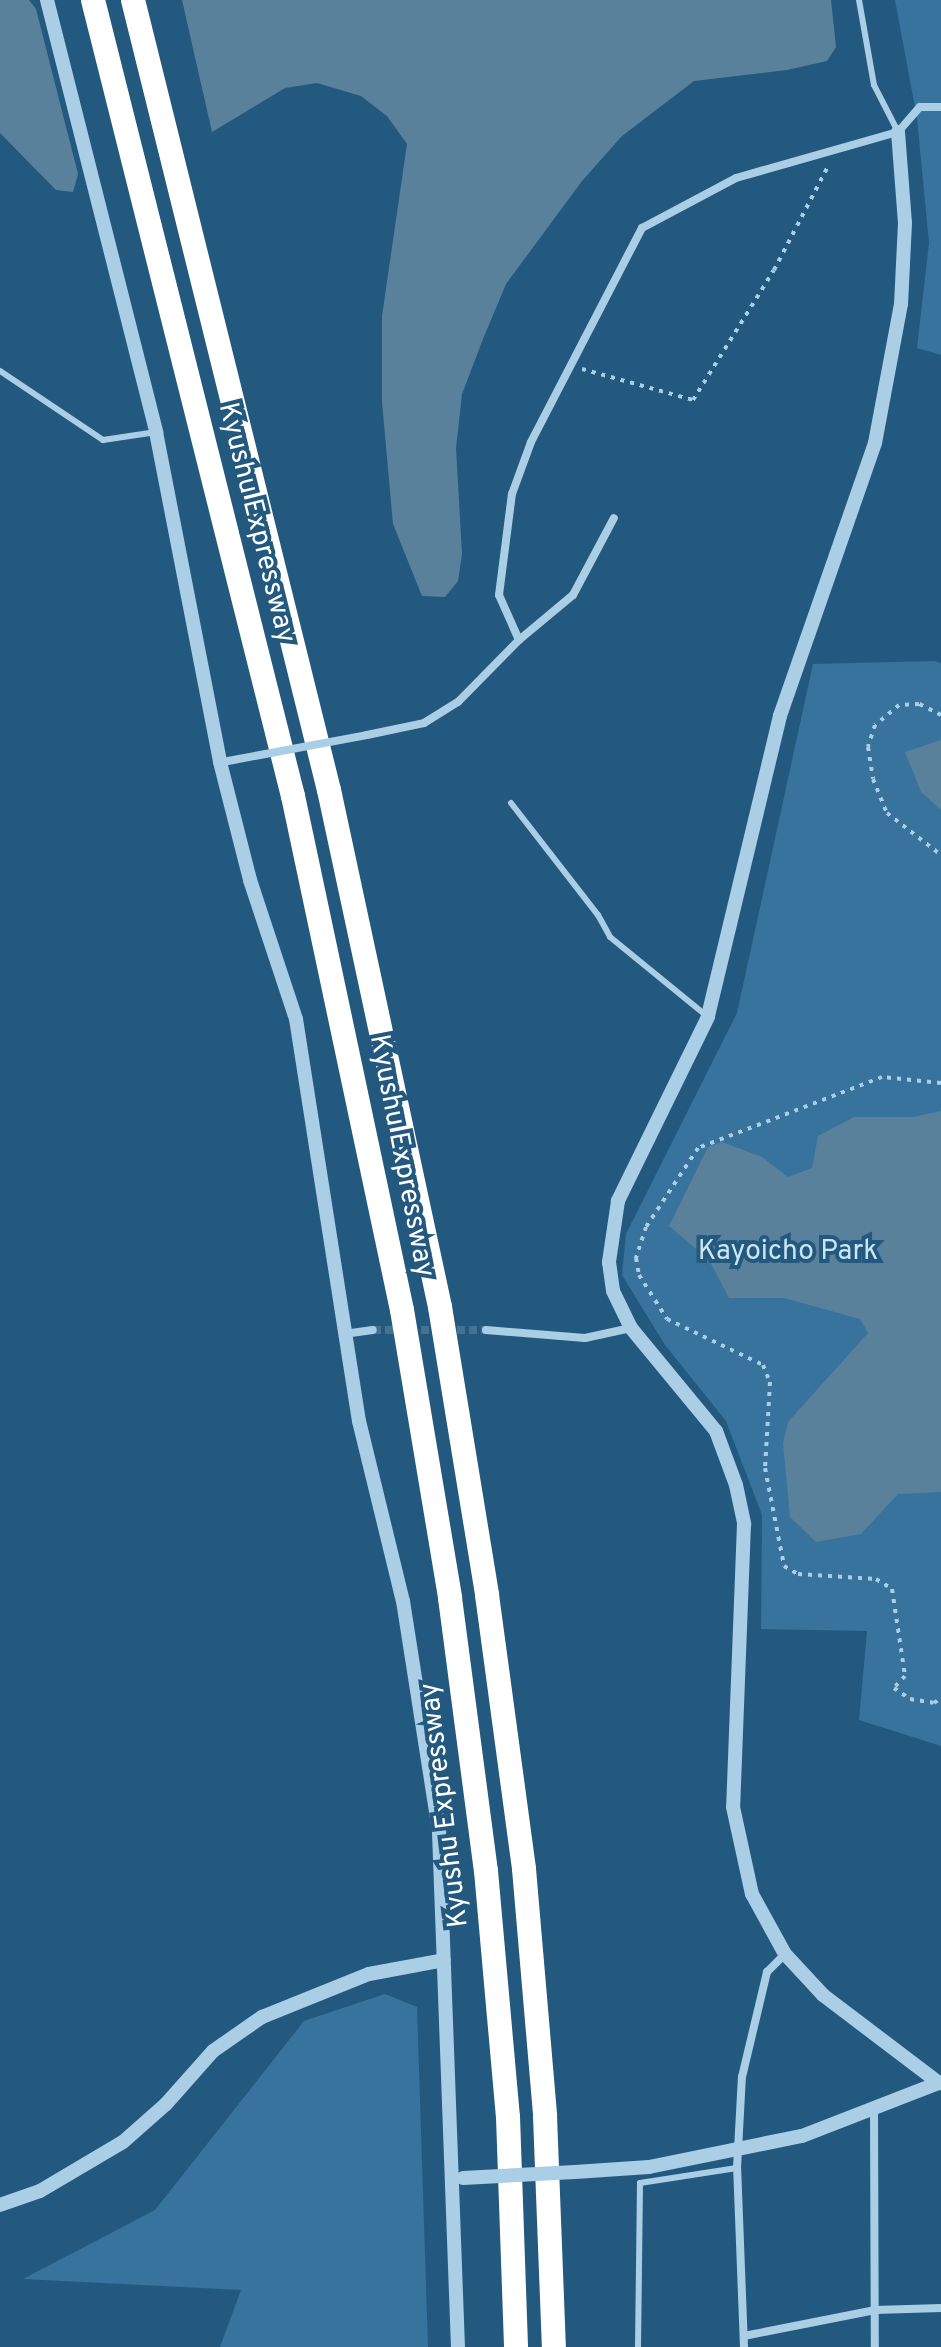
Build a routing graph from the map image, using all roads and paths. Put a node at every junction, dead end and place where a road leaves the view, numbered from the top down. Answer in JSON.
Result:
{"nodes":[{"id":1,"x":47,"y":0,"type":"edge"},
{"id":2,"x":93,"y":0,"type":"edge"},
{"id":3,"x":133,"y":0,"type":"edge"},
{"id":4,"x":859,"y":0,"type":"edge"},
{"id":5,"x":941,"y":107,"type":"edge"},
{"id":6,"x":898,"y":132,"type":"junction"},
{"id":7,"x":833,"y":150,"type":"junction"},
{"id":8,"x":572,"y":366,"type":"junction"},
{"id":9,"x":0,"y":371,"type":"edge"},
{"id":10,"x":156,"y":432,"type":"junction"},
{"id":11,"x":614,"y":518,"type":"dead end"},
{"id":12,"x":519,"y":640,"type":"junction"},
{"id":13,"x":941,"y":715,"type":"edge"},
{"id":14,"x":224,"y":761,"type":"junction"},
{"id":15,"x":511,"y":803,"type":"dead end"},
{"id":16,"x":941,"y":855,"type":"edge"},
{"id":17,"x":708,"y":1017,"type":"junction"},
{"id":18,"x":941,"y":1083,"type":"edge"},
{"id":19,"x":631,"y":1328,"type":"junction"},
{"id":20,"x":373,"y":1330,"type":"tunnel mouth"},
{"id":21,"x":486,"y":1330,"type":"tunnel mouth"},
{"id":22,"x":344,"y":1334,"type":"junction"},
{"id":23,"x":941,"y":1698,"type":"edge"},
{"id":24,"x":785,"y":1954,"type":"junction"},
{"id":25,"x":444,"y":1960,"type":"junction"},
{"id":26,"x":940,"y":2082,"type":"edge"},
{"id":27,"x":874,"y":2112,"type":"junction"},
{"id":28,"x":738,"y":2151,"type":"junction"},
{"id":29,"x":737,"y":2168,"type":"junction"},
{"id":30,"x":456,"y":2178,"type":"junction"},
{"id":31,"x":0,"y":2205,"type":"edge"},
{"id":32,"x":941,"y":2308,"type":"edge"},
{"id":33,"x":875,"y":2310,"type":"junction"},
{"id":34,"x":744,"y":2336,"type":"junction"},
{"id":35,"x":458,"y":2347,"type":"edge"},
{"id":36,"x":516,"y":2347,"type":"edge"},
{"id":37,"x":554,"y":2347,"type":"edge"},
{"id":38,"x":638,"y":2347,"type":"edge"},
{"id":39,"x":744,"y":2347,"type":"edge"},
{"id":40,"x":875,"y":2347,"type":"edge"}],
"edges":[{"from":1,"to":10,"type":"street"},
{"from":2,"to":36,"type":"highway","name":"Kyushu Expressway"},
{"from":3,"to":37,"type":"highway","name":"Kyushu Expressway"},
{"from":4,"to":6,"type":"lane"},
{"from":5,"to":6,"type":"street"},
{"from":6,"to":7,"type":"street"},
{"from":6,"to":17,"type":"street"},
{"from":7,"to":8,"type":"street"},
{"from":7,"to":8,"type":"path"},
{"from":8,"to":12,"type":"street"},
{"from":9,"to":10,"type":"lane"},
{"from":10,"to":14,"type":"street"},
{"from":11,"to":12,"type":"street"},
{"from":12,"to":14,"type":"street","bridge":true},
{"from":13,"to":16,"type":"path"},
{"from":14,"to":22,"type":"street"},
{"from":15,"to":17,"type":"lane"},
{"from":17,"to":19,"type":"street"},
{"from":18,"to":23,"type":"path"},
{"from":19,"to":21,"type":"street"},
{"from":19,"to":24,"type":"street"},
{"from":20,"to":22,"type":"street"},
{"from":22,"to":25,"type":"street"},
{"from":24,"to":26,"type":"street"},
{"from":24,"to":28,"type":"street"},
{"from":25,"to":30,"type":"street"},
{"from":25,"to":31,"type":"street"},
{"from":26,"to":27,"type":"street"},
{"from":27,"to":28,"type":"street"},
{"from":27,"to":33,"type":"street"},
{"from":28,"to":29,"type":"street"},
{"from":28,"to":30,"type":"street","bridge":true},
{"from":29,"to":34,"type":"street"},
{"from":29,"to":38,"type":"lane"},
{"from":30,"to":35,"type":"street"},
{"from":32,"to":33,"type":"street"},
{"from":33,"to":34,"type":"street"},
{"from":33,"to":40,"type":"street"},
{"from":34,"to":39,"type":"street"}]}
